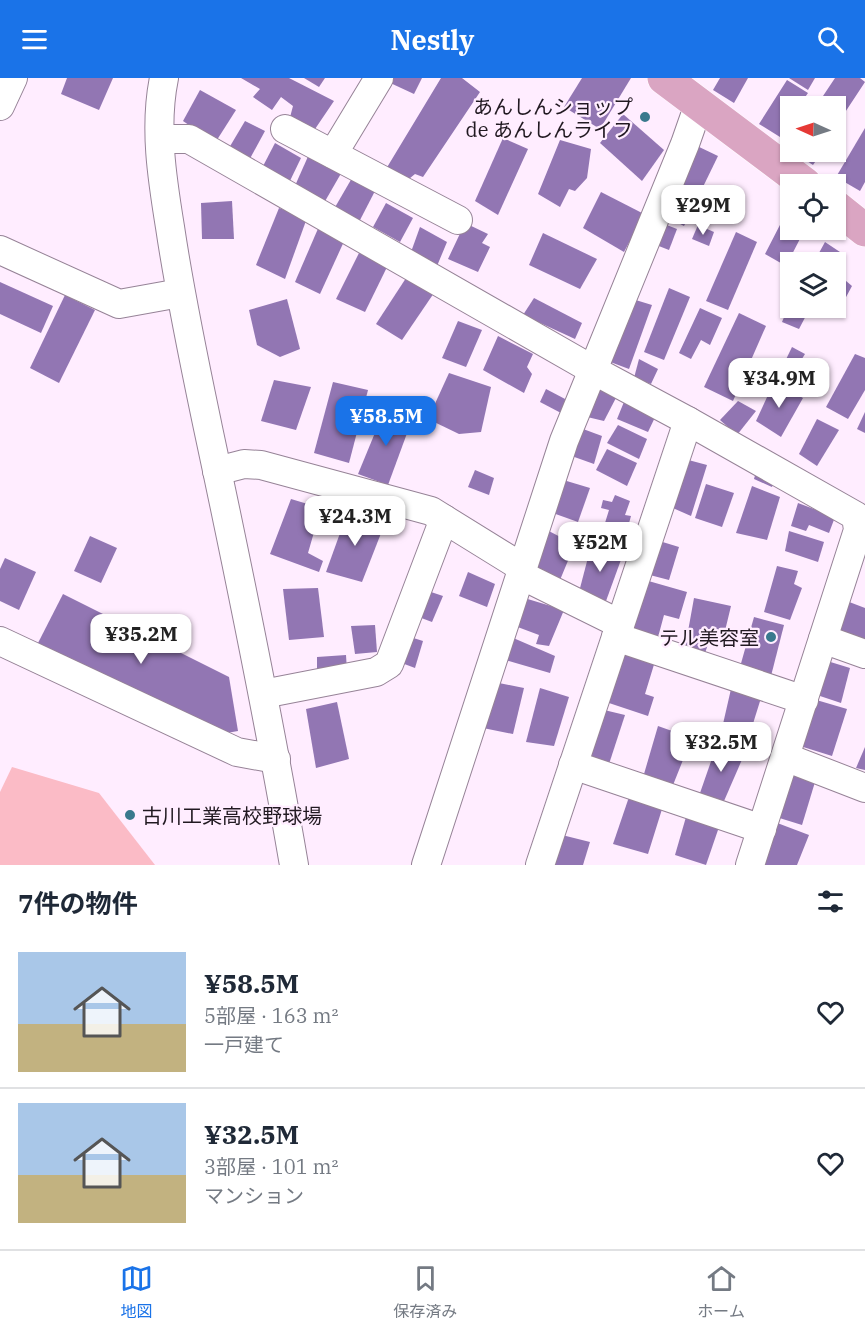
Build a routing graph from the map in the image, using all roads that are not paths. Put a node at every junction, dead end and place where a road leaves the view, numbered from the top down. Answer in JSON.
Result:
{"nodes":[{"id":1,"x":13,"y":78,"type":"edge"},
{"id":2,"x":164,"y":78,"type":"edge"},
{"id":3,"x":379,"y":78,"type":"edge"},
{"id":4,"x":664,"y":78,"type":"edge"},
{"id":5,"x":699,"y":104,"type":"junction"},
{"id":6,"x":0,"y":106,"type":"edge"},
{"id":7,"x":285,"y":129,"type":"dead end"},
{"id":8,"x":160,"y":139,"type":"junction"},
{"id":9,"x":333,"y":154,"type":"junction"},
{"id":10,"x":792,"y":174,"type":"edge"},
{"id":11,"x":458,"y":220,"type":"dead end"},
{"id":12,"x":0,"y":250,"type":"edge"},
{"id":13,"x":180,"y":293,"type":"junction"},
{"id":14,"x":593,"y":370,"type":"junction"},
{"id":15,"x":688,"y":421,"type":"junction"},
{"id":16,"x":218,"y":471,"type":"junction"},
{"id":17,"x":444,"y":519,"type":"junction"},
{"id":18,"x":856,"y":571,"type":"edge"},
{"id":19,"x":522,"y":572,"type":"junction"},
{"id":20,"x":618,"y":630,"type":"junction"},
{"id":21,"x":824,"y":639,"type":"junction"},
{"id":22,"x":0,"y":641,"type":"edge"},
{"id":23,"x":865,"y":654,"type":"edge"},
{"id":24,"x":263,"y":694,"type":"junction"},
{"id":25,"x":804,"y":700,"type":"junction"},
{"id":26,"x":785,"y":757,"type":"junction"},
{"id":27,"x":276,"y":759,"type":"junction"},
{"id":28,"x":573,"y":765,"type":"junction"},
{"id":29,"x":865,"y":788,"type":"edge"},
{"id":30,"x":762,"y":829,"type":"junction"},
{"id":31,"x":294,"y":865,"type":"edge"},
{"id":32,"x":426,"y":865,"type":"edge"},
{"id":33,"x":540,"y":865,"type":"edge"},
{"id":34,"x":750,"y":865,"type":"edge"}],
"edges":[{"from":1,"to":6,"type":"street"},
{"from":2,"to":8,"type":"street"},
{"from":3,"to":9,"type":"street"},
{"from":4,"to":5,"type":"main road"},
{"from":5,"to":10,"type":"main road"},
{"from":5,"to":14,"type":"street"},
{"from":7,"to":9,"type":"street"},
{"from":8,"to":13,"type":"street"},
{"from":8,"to":14,"type":"street"},
{"from":9,"to":11,"type":"street"},
{"from":12,"to":13,"type":"street"},
{"from":13,"to":16,"type":"street"},
{"from":14,"to":15,"type":"street"},
{"from":14,"to":19,"type":"street"},
{"from":15,"to":18,"type":"street"},
{"from":15,"to":20,"type":"street"},
{"from":16,"to":17,"type":"street"},
{"from":16,"to":24,"type":"street"},
{"from":17,"to":19,"type":"street"},
{"from":17,"to":24,"type":"street"},
{"from":18,"to":21,"type":"street"},
{"from":19,"to":20,"type":"street"},
{"from":19,"to":32,"type":"street"},
{"from":20,"to":25,"type":"street"},
{"from":20,"to":28,"type":"street"},
{"from":21,"to":23,"type":"street"},
{"from":21,"to":25,"type":"street"},
{"from":22,"to":27,"type":"street"},
{"from":24,"to":27,"type":"street"},
{"from":25,"to":26,"type":"street"},
{"from":26,"to":29,"type":"street"},
{"from":26,"to":30,"type":"street"},
{"from":27,"to":31,"type":"street"},
{"from":28,"to":30,"type":"street"},
{"from":28,"to":33,"type":"street"},
{"from":30,"to":34,"type":"street"}]}
